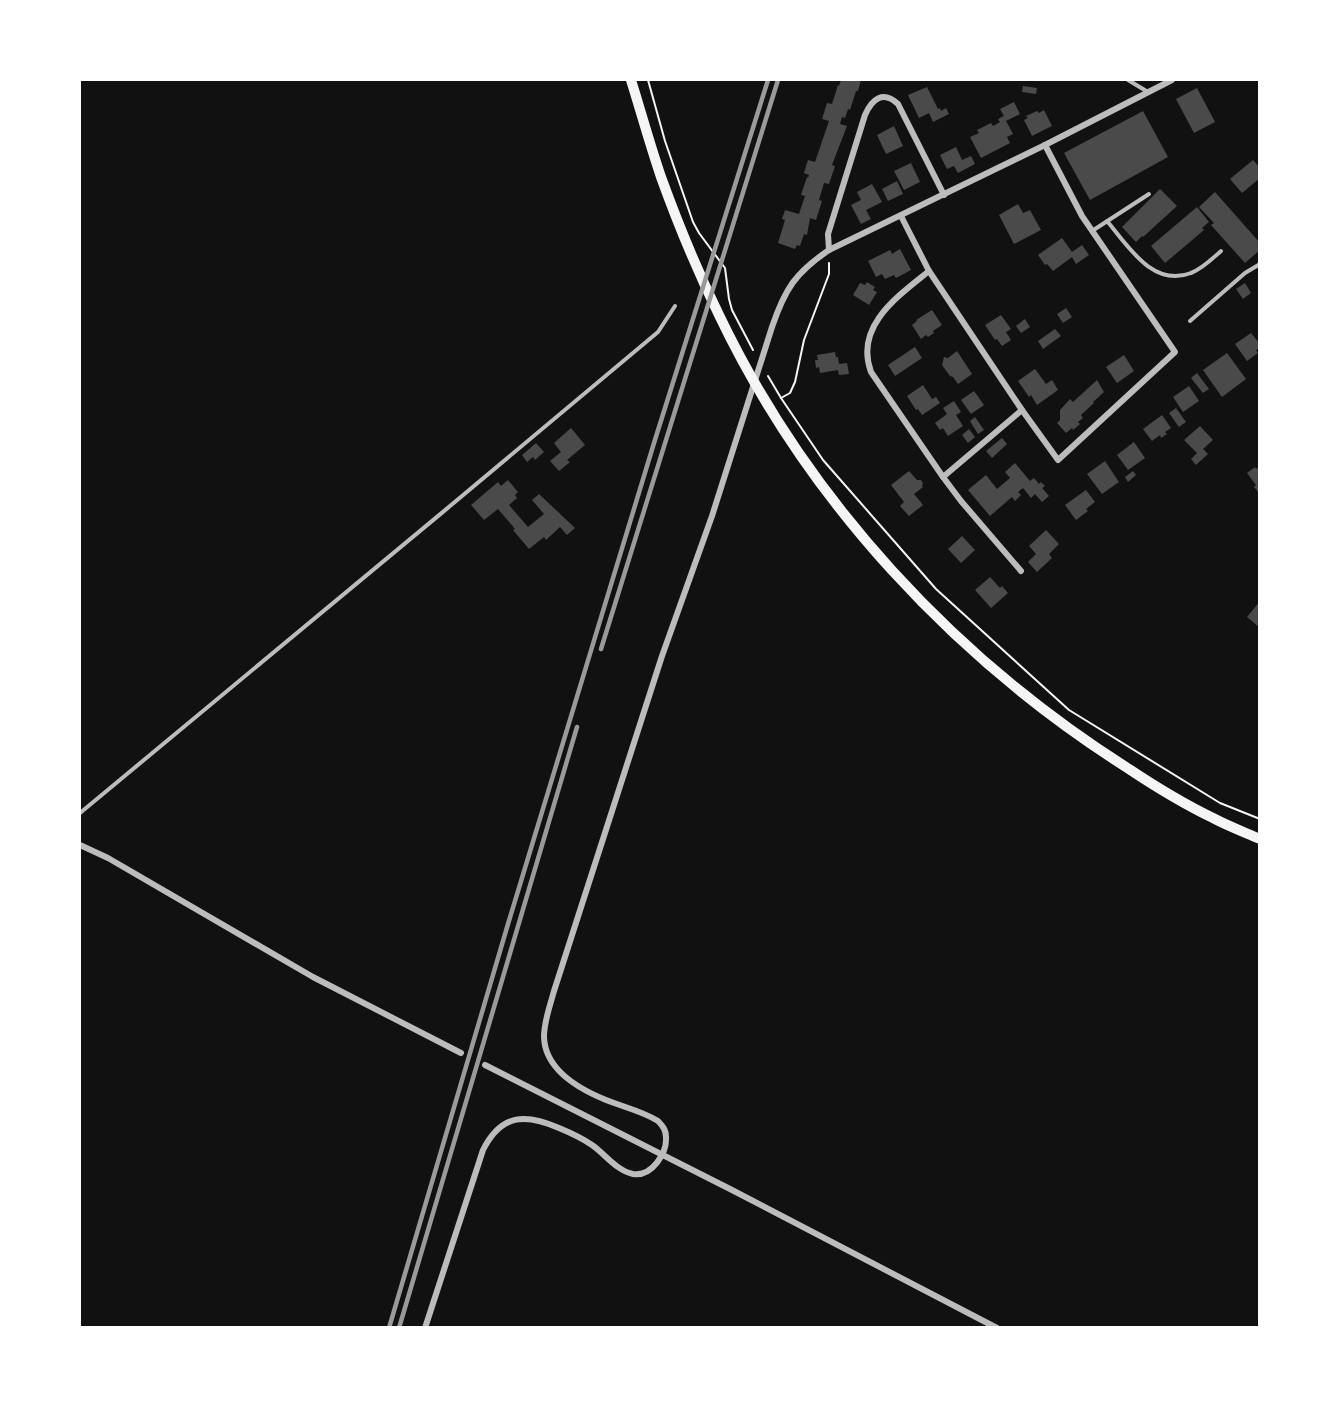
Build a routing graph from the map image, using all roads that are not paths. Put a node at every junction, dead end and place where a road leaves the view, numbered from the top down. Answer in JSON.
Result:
{"nodes":[{"id":1,"x":631,"y":80,"type":"edge"},
{"id":2,"x":1128,"y":80,"type":"edge"},
{"id":3,"x":1172,"y":80,"type":"edge"},
{"id":4,"x":1148,"y":92,"type":"junction"},
{"id":5,"x":1045,"y":145,"type":"junction"},
{"id":6,"x":1149,"y":194,"type":"dead end"},
{"id":7,"x":944,"y":195,"type":"junction"},
{"id":8,"x":901,"y":216,"type":"junction"},
{"id":9,"x":1107,"y":221,"type":"junction"},
{"id":10,"x":1092,"y":231,"type":"junction"},
{"id":11,"x":829,"y":249,"type":"junction"},
{"id":12,"x":1221,"y":252,"type":"dead end"},
{"id":13,"x":1260,"y":264,"type":"edge"},
{"id":14,"x":929,"y":271,"type":"junction"},
{"id":15,"x":675,"y":306,"type":"dead end"},
{"id":16,"x":1190,"y":321,"type":"dead end"},
{"id":17,"x":1022,"y":410,"type":"junction"},
{"id":18,"x":943,"y":477,"type":"junction"},
{"id":19,"x":1021,"y":571,"type":"dead end"},
{"id":20,"x":80,"y":813,"type":"edge"},
{"id":21,"x":1260,"y":840,"type":"edge"},
{"id":22,"x":80,"y":845,"type":"edge"},
{"id":23,"x":461,"y":1053,"type":"dead end"},
{"id":24,"x":485,"y":1065,"type":"dead end"},
{"id":25,"x":661,"y":1154,"type":"junction"},
{"id":26,"x":425,"y":1328,"type":"edge"},
{"id":27,"x":997,"y":1328,"type":"edge"}],
"edges":[{"from":1,"to":21,"type":"main road"},
{"from":2,"to":4,"type":"lane"},
{"from":3,"to":4,"type":"street"},
{"from":4,"to":5,"type":"street"},
{"from":5,"to":7,"type":"street"},
{"from":5,"to":10,"type":"street"},
{"from":6,"to":9,"type":"lane"},
{"from":7,"to":8,"type":"street"},
{"from":7,"to":11,"type":"street"},
{"from":8,"to":11,"type":"street"},
{"from":8,"to":14,"type":"street"},
{"from":9,"to":10,"type":"lane"},
{"from":9,"to":12,"type":"lane"},
{"from":10,"to":17,"type":"street"},
{"from":11,"to":25,"type":"street"},
{"from":13,"to":16,"type":"lane"},
{"from":14,"to":17,"type":"street"},
{"from":14,"to":18,"type":"street"},
{"from":15,"to":20,"type":"lane"},
{"from":17,"to":18,"type":"street"},
{"from":18,"to":19,"type":"street"},
{"from":22,"to":23,"type":"street"},
{"from":24,"to":25,"type":"street"},
{"from":25,"to":26,"type":"street"},
{"from":25,"to":27,"type":"street"}]}
